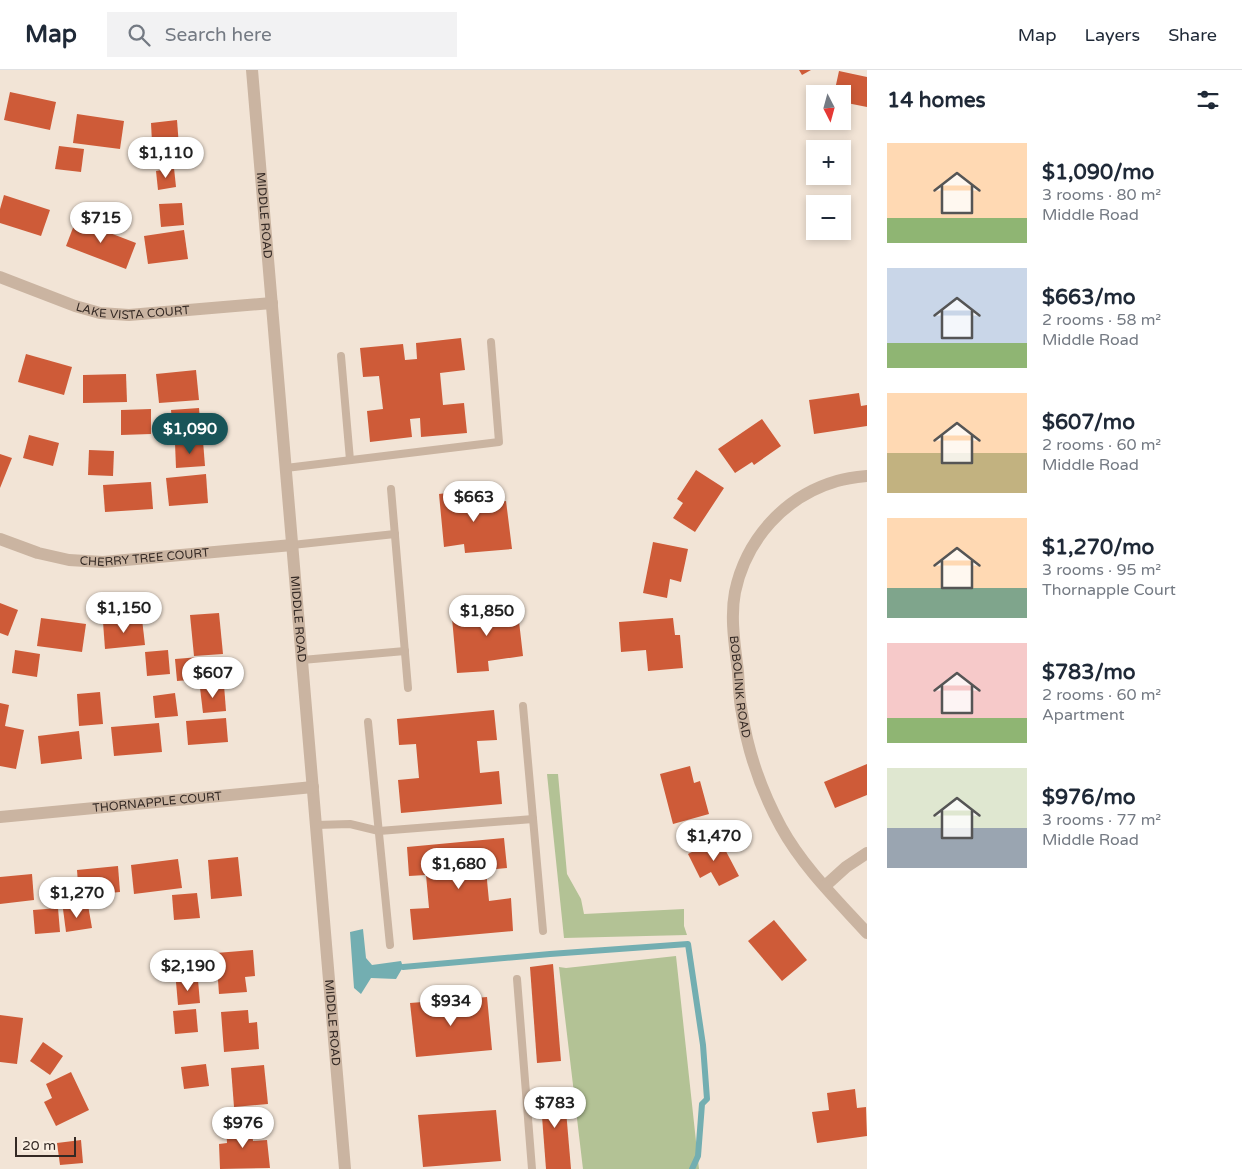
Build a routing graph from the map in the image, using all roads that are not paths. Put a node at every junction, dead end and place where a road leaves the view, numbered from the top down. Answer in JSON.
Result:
{"nodes":[{"id":1,"x":252,"y":70,"type":"edge"},
{"id":2,"x":0,"y":277,"type":"edge"},
{"id":3,"x":272,"y":302,"type":"junction"},
{"id":4,"x":491,"y":342,"type":"dead end"},
{"id":5,"x":341,"y":356,"type":"dead end"},
{"id":6,"x":350,"y":460,"type":"junction"},
{"id":7,"x":286,"y":468,"type":"junction"},
{"id":8,"x":867,"y":476,"type":"edge"},
{"id":9,"x":391,"y":489,"type":"dead end"},
{"id":10,"x":395,"y":534,"type":"junction"},
{"id":11,"x":0,"y":539,"type":"edge"},
{"id":12,"x":292,"y":545,"type":"junction"},
{"id":13,"x":405,"y":651,"type":"junction"},
{"id":14,"x":302,"y":660,"type":"junction"},
{"id":15,"x":408,"y":688,"type":"dead end"},
{"id":16,"x":523,"y":706,"type":"dead end"},
{"id":17,"x":368,"y":722,"type":"dead end"},
{"id":18,"x":313,"y":788,"type":"junction"},
{"id":19,"x":0,"y":817,"type":"edge"},
{"id":20,"x":533,"y":819,"type":"junction"},
{"id":21,"x":316,"y":825,"type":"junction"},
{"id":22,"x":379,"y":831,"type":"junction"},
{"id":23,"x":867,"y":854,"type":"edge"},
{"id":24,"x":825,"y":886,"type":"junction"},
{"id":25,"x":543,"y":931,"type":"dead end"},
{"id":26,"x":867,"y":933,"type":"edge"},
{"id":27,"x":390,"y":945,"type":"dead end"},
{"id":28,"x":516,"y":979,"type":"dead end"},
{"id":29,"x":345,"y":1169,"type":"edge"},
{"id":30,"x":532,"y":1169,"type":"edge"}],
"edges":[{"from":1,"to":3,"type":"street","name":"MIDDLE ROAD"},
{"from":2,"to":3,"type":"street","name":"LAKE VISTA COURT"},
{"from":3,"to":7,"type":"street","name":"MIDDLE ROAD"},
{"from":4,"to":6,"type":"lane"},
{"from":5,"to":6,"type":"lane"},
{"from":6,"to":7,"type":"lane"},
{"from":7,"to":12,"type":"street","name":"MIDDLE ROAD"},
{"from":8,"to":24,"type":"street","name":"BOBOLINK ROAD"},
{"from":9,"to":10,"type":"lane"},
{"from":10,"to":12,"type":"lane"},
{"from":10,"to":13,"type":"lane"},
{"from":11,"to":12,"type":"street","name":"CHERRY TREE COURT"},
{"from":12,"to":14,"type":"street","name":"MIDDLE ROAD"},
{"from":13,"to":14,"type":"lane"},
{"from":13,"to":15,"type":"lane"},
{"from":14,"to":18,"type":"street","name":"MIDDLE ROAD"},
{"from":16,"to":20,"type":"lane"},
{"from":17,"to":22,"type":"lane"},
{"from":18,"to":19,"type":"street","name":"THORNAPPLE COURT"},
{"from":18,"to":21,"type":"street","name":"MIDDLE ROAD"},
{"from":20,"to":22,"type":"lane"},
{"from":20,"to":25,"type":"lane"},
{"from":21,"to":22,"type":"lane"},
{"from":21,"to":29,"type":"street","name":"MIDDLE ROAD"},
{"from":22,"to":27,"type":"lane"},
{"from":23,"to":24,"type":"street"},
{"from":24,"to":26,"type":"street","name":"BOBOLINK ROAD"},
{"from":28,"to":30,"type":"lane"}]}
